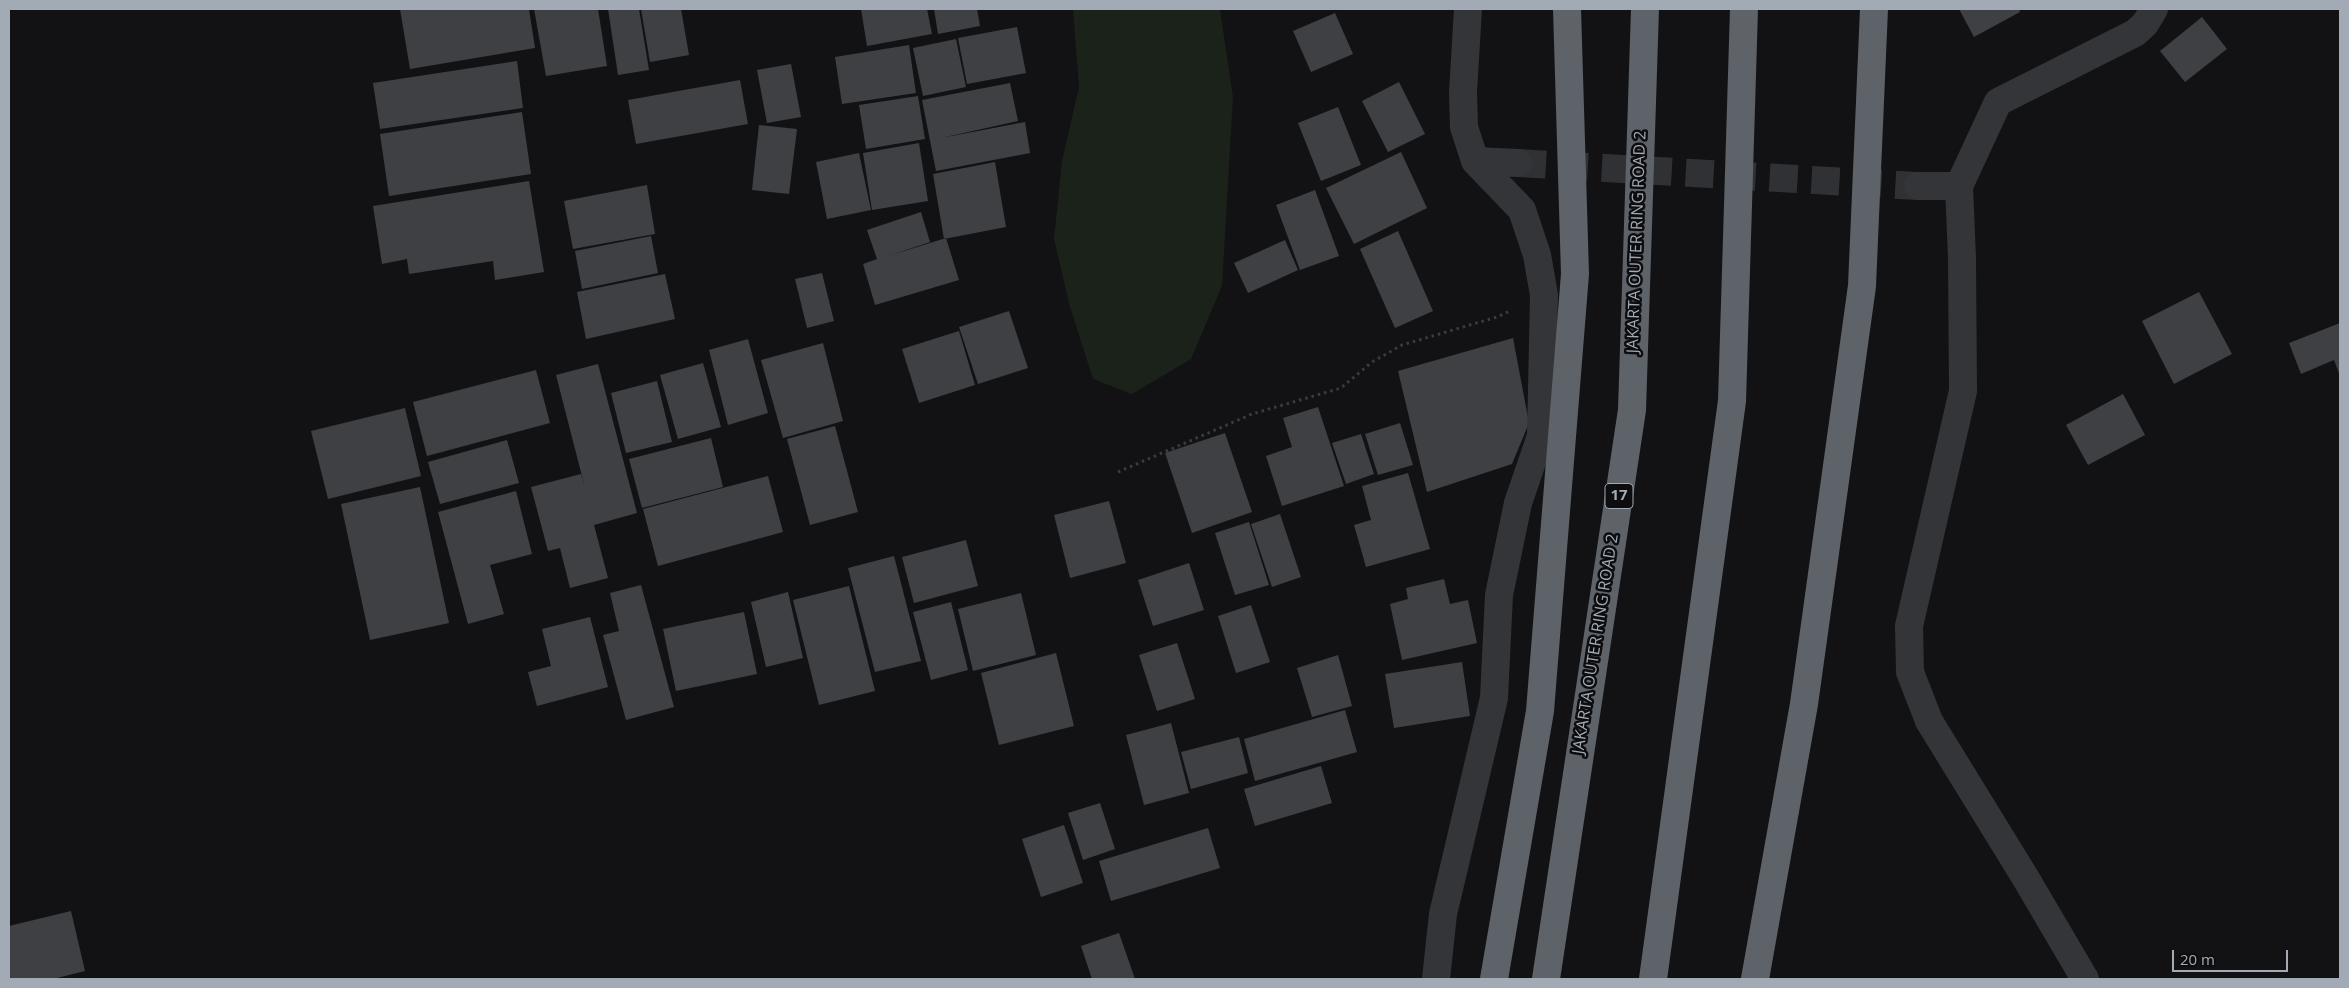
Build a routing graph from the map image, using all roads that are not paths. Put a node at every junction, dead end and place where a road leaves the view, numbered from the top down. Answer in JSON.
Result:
{"nodes":[{"id":1,"x":1468,"y":9,"type":"edge"},
{"id":2,"x":1567,"y":9,"type":"edge"},
{"id":3,"x":1645,"y":9,"type":"edge"},
{"id":4,"x":1744,"y":9,"type":"edge"},
{"id":5,"x":1874,"y":9,"type":"edge"},
{"id":6,"x":2154,"y":9,"type":"edge"},
{"id":7,"x":1475,"y":160,"type":"junction"},
{"id":8,"x":1518,"y":163,"type":"tunnel mouth"},
{"id":9,"x":1918,"y":186,"type":"tunnel mouth"},
{"id":10,"x":1959,"y":186,"type":"junction"},
{"id":11,"x":1436,"y":979,"type":"edge"},
{"id":12,"x":1494,"y":979,"type":"edge"},
{"id":13,"x":1546,"y":979,"type":"edge"},
{"id":14,"x":1654,"y":979,"type":"edge"},
{"id":15,"x":1755,"y":979,"type":"edge"},
{"id":16,"x":2085,"y":979,"type":"edge"}],
"edges":[{"from":1,"to":7,"type":"street"},
{"from":2,"to":12,"type":"highway"},
{"from":3,"to":13,"type":"highway","name":"JAKARTA OUTER RING ROAD 2","number":"17"},
{"from":4,"to":14,"type":"highway"},
{"from":5,"to":15,"type":"highway"},
{"from":6,"to":10,"type":"street"},
{"from":7,"to":8,"type":"street"},
{"from":7,"to":11,"type":"street"},
{"from":9,"to":10,"type":"street"},
{"from":10,"to":16,"type":"street"}]}
